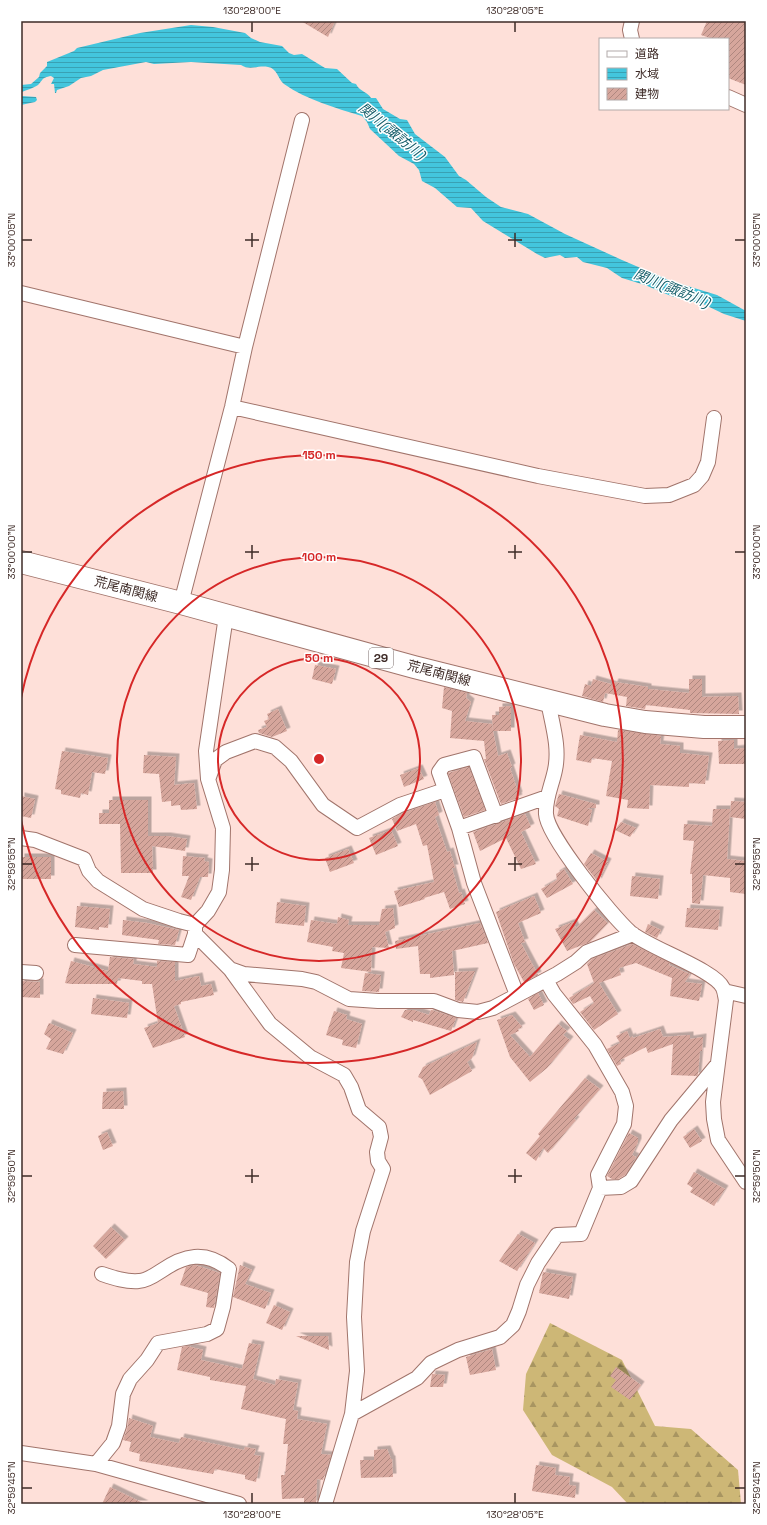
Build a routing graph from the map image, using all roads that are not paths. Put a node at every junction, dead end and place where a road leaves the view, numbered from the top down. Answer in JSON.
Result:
{"nodes":[{"id":1,"x":632,"y":21,"type":"edge"},
{"id":2,"x":632,"y":38,"type":"edge"},
{"id":3,"x":729,"y":97,"type":"edge"},
{"id":4,"x":746,"y":105,"type":"edge"},
{"id":5,"x":302,"y":120,"type":"dead end"},
{"id":6,"x":21,"y":293,"type":"edge"},
{"id":7,"x":245,"y":347,"type":"junction"},
{"id":8,"x":232,"y":407,"type":"junction"},
{"id":9,"x":714,"y":418,"type":"dead end"},
{"id":10,"x":21,"y":562,"type":"edge"},
{"id":11,"x":181,"y":603,"type":"junction"},
{"id":12,"x":226,"y":616,"type":"junction"},
{"id":13,"x":548,"y":701,"type":"junction"},
{"id":14,"x":746,"y":727,"type":"edge"},
{"id":15,"x":208,"y":779,"type":"junction"},
{"id":16,"x":445,"y":790,"type":"junction"},
{"id":17,"x":547,"y":798,"type":"junction"},
{"id":18,"x":496,"y":816,"type":"junction"},
{"id":19,"x":459,"y":828,"type":"junction"},
{"id":20,"x":21,"y":838,"type":"edge"},
{"id":21,"x":195,"y":929,"type":"junction"},
{"id":22,"x":633,"y":934,"type":"junction"},
{"id":23,"x":75,"y":945,"type":"dead end"},
{"id":24,"x":230,"y":969,"type":"junction"},
{"id":25,"x":21,"y":972,"type":"edge"},
{"id":26,"x":36,"y":973,"type":"dead end"},
{"id":27,"x":546,"y":980,"type":"junction"},
{"id":28,"x":724,"y":991,"type":"junction"},
{"id":29,"x":517,"y":995,"type":"junction"},
{"id":30,"x":746,"y":996,"type":"edge"},
{"id":31,"x":718,"y":1065,"type":"junction"},
{"id":32,"x":746,"y":1182,"type":"edge"},
{"id":33,"x":600,"y":1188,"type":"junction"},
{"id":34,"x":102,"y":1274,"type":"dead end"},
{"id":35,"x":352,"y":1414,"type":"junction"},
{"id":36,"x":21,"y":1453,"type":"edge"},
{"id":37,"x":96,"y":1464,"type":"junction"},
{"id":38,"x":239,"y":1504,"type":"edge"},
{"id":39,"x":325,"y":1504,"type":"edge"}],
"edges":[{"from":1,"to":2,"type":"street"},
{"from":3,"to":4,"type":"street"},
{"from":5,"to":7,"type":"street"},
{"from":6,"to":7,"type":"street"},
{"from":7,"to":8,"type":"street"},
{"from":8,"to":9,"type":"street"},
{"from":8,"to":11,"type":"street"},
{"from":10,"to":11,"type":"main road","name":"荒尾南関線","number":"29"},
{"from":11,"to":12,"type":"main road","name":"荒尾南関線","number":"29"},
{"from":12,"to":13,"type":"main road","name":"荒尾南関線","number":"29"},
{"from":12,"to":15,"type":"street"},
{"from":13,"to":14,"type":"main road","name":"荒尾南関線","number":"29"},
{"from":13,"to":17,"type":"street"},
{"from":15,"to":16,"type":"street"},
{"from":15,"to":21,"type":"street"},
{"from":16,"to":18,"type":"street"},
{"from":16,"to":19,"type":"street"},
{"from":17,"to":18,"type":"street"},
{"from":17,"to":22,"type":"street"},
{"from":18,"to":19,"type":"street"},
{"from":19,"to":29,"type":"street"},
{"from":20,"to":21,"type":"street"},
{"from":21,"to":23,"type":"street"},
{"from":21,"to":24,"type":"street"},
{"from":22,"to":27,"type":"street"},
{"from":22,"to":28,"type":"street"},
{"from":24,"to":29,"type":"street"},
{"from":24,"to":35,"type":"street"},
{"from":25,"to":26,"type":"street"},
{"from":27,"to":29,"type":"street"},
{"from":27,"to":33,"type":"street"},
{"from":28,"to":30,"type":"street"},
{"from":28,"to":31,"type":"street"},
{"from":31,"to":32,"type":"street"},
{"from":31,"to":33,"type":"street"},
{"from":33,"to":35,"type":"street"},
{"from":34,"to":37,"type":"street"},
{"from":35,"to":39,"type":"street"},
{"from":36,"to":37,"type":"street"},
{"from":37,"to":38,"type":"street"}]}
